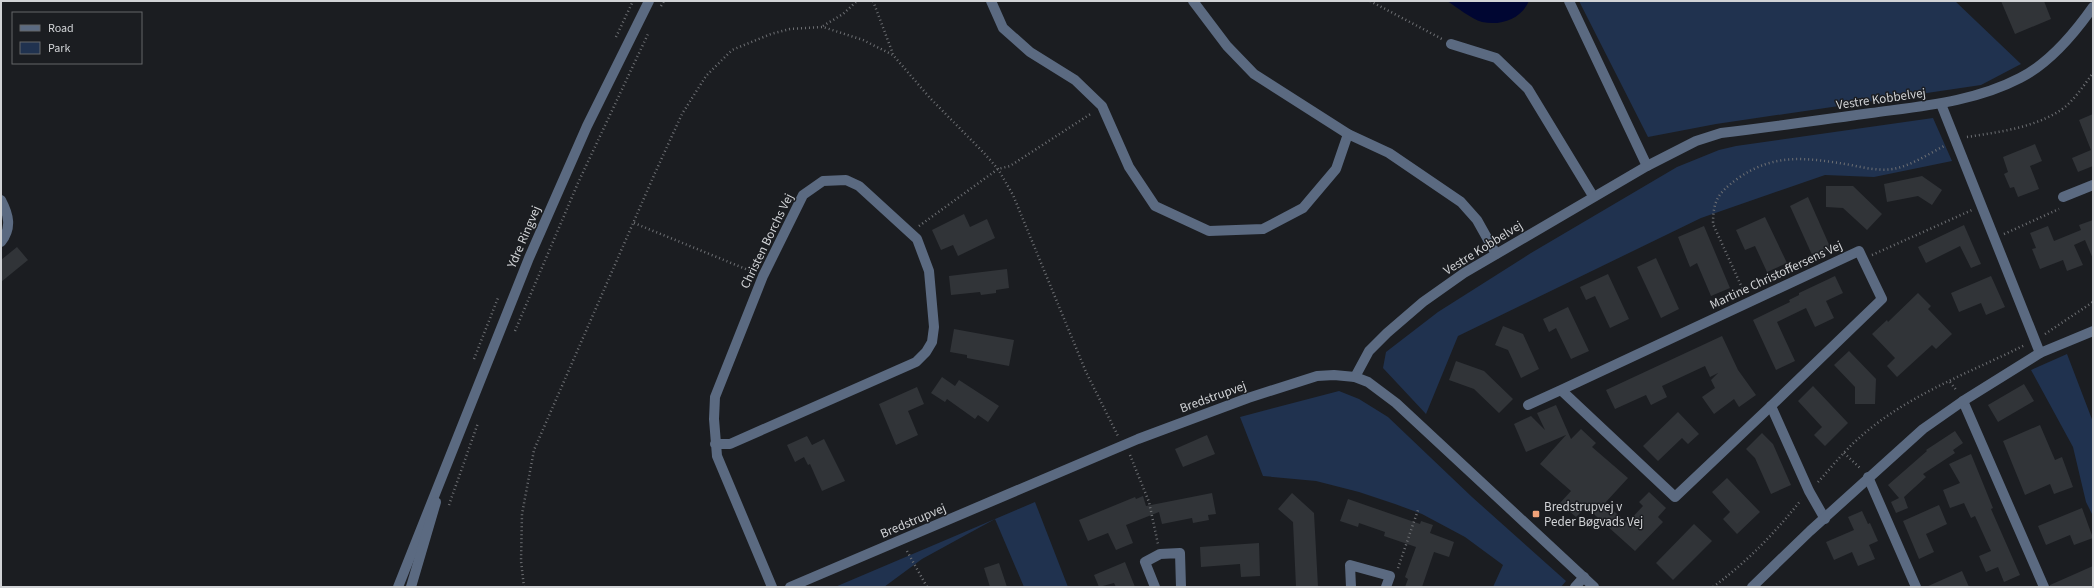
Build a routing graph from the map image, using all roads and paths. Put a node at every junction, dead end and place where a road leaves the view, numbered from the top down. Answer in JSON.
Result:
{"nodes":[{"id":1,"x":649,"y":1,"type":"edge"},
{"id":2,"x":664,"y":1,"type":"edge"},
{"id":3,"x":857,"y":1,"type":"edge"},
{"id":4,"x":873,"y":1,"type":"edge"},
{"id":5,"x":991,"y":1,"type":"edge"},
{"id":6,"x":1193,"y":1,"type":"edge"},
{"id":7,"x":1370,"y":1,"type":"edge"},
{"id":8,"x":1569,"y":1,"type":"edge"},
{"id":9,"x":2093,"y":7,"type":"edge"},
{"id":10,"x":660,"y":8,"type":"dead end"},
{"id":11,"x":823,"y":26,"type":"dead end"},
{"id":12,"x":650,"y":30,"type":"dead end"},
{"id":13,"x":1451,"y":44,"type":"joint"},
{"id":14,"x":893,"y":55,"type":"dead end"},
{"id":15,"x":2093,"y":73,"type":"edge"},
{"id":16,"x":1941,"y":104,"type":"junction"},
{"id":17,"x":1102,"y":106,"type":"junction"},
{"id":18,"x":1348,"y":134,"type":"junction"},
{"id":19,"x":1955,"y":140,"type":"junction"},
{"id":20,"x":1647,"y":166,"type":"junction"},
{"id":21,"x":2093,"y":185,"type":"edge"},
{"id":22,"x":1593,"y":196,"type":"junction"},
{"id":23,"x":2063,"y":197,"type":"joint"},
{"id":24,"x":1,"y":200,"type":"edge"},
{"id":25,"x":1982,"y":206,"type":"junction"},
{"id":26,"x":634,"y":223,"type":"dead end"},
{"id":27,"x":910,"y":232,"type":"junction"},
{"id":28,"x":1995,"y":239,"type":"junction"},
{"id":29,"x":1,"y":242,"type":"edge"},
{"id":30,"x":1496,"y":254,"type":"junction"},
{"id":31,"x":1863,"y":259,"type":"junction"},
{"id":32,"x":763,"y":276,"type":"junction"},
{"id":33,"x":1749,"y":302,"type":"junction"},
{"id":34,"x":2093,"y":302,"type":"edge"},
{"id":35,"x":2093,"y":330,"type":"edge"},
{"id":36,"x":514,"y":332,"type":"dead end"},
{"id":37,"x":2035,"y":340,"type":"junction"},
{"id":38,"x":2040,"y":354,"type":"junction"},
{"id":39,"x":1355,"y":377,"type":"junction"},
{"id":40,"x":1561,"y":390,"type":"junction"},
{"id":41,"x":1963,"y":401,"type":"junction"},
{"id":42,"x":1528,"y":405,"type":"dead end"},
{"id":43,"x":1771,"y":406,"type":"junction"},
{"id":44,"x":481,"y":416,"type":"dead end"},
{"id":45,"x":1124,"y":436,"type":"dead end"},
{"id":46,"x":1119,"y":438,"type":"dead end"},
{"id":47,"x":715,"y":444,"type":"junction"},
{"id":48,"x":1844,"y":453,"type":"junction"},
{"id":49,"x":1122,"y":456,"type":"dead end"},
{"id":50,"x":1868,"y":477,"type":"junction"},
{"id":51,"x":438,"y":490,"type":"junction"},
{"id":52,"x":1809,"y":491,"type":"junction"},
{"id":53,"x":448,"y":508,"type":"dead end"},
{"id":54,"x":1418,"y":510,"type":"dead end"},
{"id":55,"x":1824,"y":518,"type":"junction"},
{"id":56,"x":906,"y":548,"type":"dead end"},
{"id":57,"x":1160,"y":554,"type":"junction"},
{"id":58,"x":1390,"y":576,"type":"junction"},
{"id":59,"x":1584,"y":577,"type":"junction"},
{"id":60,"x":398,"y":587,"type":"edge"},
{"id":61,"x":411,"y":587,"type":"edge"},
{"id":62,"x":772,"y":587,"type":"edge"},
{"id":63,"x":790,"y":587,"type":"edge"},
{"id":64,"x":927,"y":587,"type":"edge"},
{"id":65,"x":1155,"y":587,"type":"edge"},
{"id":66,"x":1181,"y":587,"type":"edge"},
{"id":67,"x":1351,"y":587,"type":"edge"},
{"id":68,"x":1386,"y":587,"type":"edge"},
{"id":69,"x":1575,"y":587,"type":"edge"},
{"id":70,"x":1594,"y":587,"type":"edge"},
{"id":71,"x":1713,"y":587,"type":"edge"},
{"id":72,"x":1752,"y":587,"type":"edge"},
{"id":73,"x":1916,"y":587,"type":"edge"},
{"id":74,"x":2044,"y":587,"type":"edge"}],
"edges":[{"from":1,"to":51,"type":"street","name":"Ydre Ringvej"},
{"from":2,"to":10,"type":"path"},
{"from":3,"to":11,"type":"path"},
{"from":4,"to":14,"type":"path"},
{"from":5,"to":17,"type":"street"},
{"from":6,"to":18,"type":"street"},
{"from":7,"to":13,"type":"path"},
{"from":8,"to":20,"type":"street"},
{"from":9,"to":16,"type":"street","name":"Vestre Kobbelvej"},
{"from":12,"to":36,"type":"path"},
{"from":13,"to":22,"type":"street"},
{"from":15,"to":19,"type":"path"},
{"from":16,"to":19,"type":"street"},
{"from":16,"to":20,"type":"street","name":"Vestre Kobbelvej"},
{"from":17,"to":18,"type":"street"},
{"from":17,"to":27,"type":"path"},
{"from":18,"to":30,"type":"street"},
{"from":19,"to":25,"type":"street"},
{"from":19,"to":33,"type":"path"},
{"from":20,"to":22,"type":"street","name":"Vestre Kobbelvej"},
{"from":21,"to":23,"type":"street"},
{"from":22,"to":30,"type":"street","name":"Vestre Kobbelvej"},
{"from":23,"to":28,"type":"path"},
{"from":24,"to":29,"type":"street"},
{"from":25,"to":28,"type":"street"},
{"from":25,"to":31,"type":"path"},
{"from":26,"to":32,"type":"path"},
{"from":27,"to":32,"type":"street","name":"Christen Borchs Vej"},
{"from":27,"to":47,"type":"street","name":"Christen Borchs Vej"},
{"from":28,"to":37,"type":"street"},
{"from":30,"to":39,"type":"street","name":"Vestre Kobbelvej"},
{"from":31,"to":33,"type":"street","name":"Martine Christoffersens Vej"},
{"from":31,"to":43,"type":"street","name":"Martine Christoffersens Vej"},
{"from":32,"to":47,"type":"street","name":"Christen Borchs Vej"},
{"from":33,"to":40,"type":"street","name":"Martine Christoffersens Vej"},
{"from":34,"to":37,"type":"path"},
{"from":35,"to":38,"type":"street"},
{"from":37,"to":38,"type":"street"},
{"from":37,"to":48,"type":"path"},
{"from":38,"to":41,"type":"street"},
{"from":39,"to":59,"type":"street","name":"Bredstrupvej"},
{"from":39,"to":63,"type":"street","name":"Bredstrupvej"},
{"from":40,"to":42,"type":"street","name":"Martine Christoffersens Vej"},
{"from":40,"to":43,"type":"street","name":"Martine Christoffersens Vej"},
{"from":41,"to":50,"type":"street"},
{"from":41,"to":74,"type":"street"},
{"from":43,"to":52,"type":"street"},
{"from":44,"to":53,"type":"path"},
{"from":45,"to":46,"type":"path"},
{"from":47,"to":62,"type":"street","name":"Christen Borchs Vej"},
{"from":48,"to":50,"type":"path"},
{"from":48,"to":52,"type":"path"},
{"from":49,"to":57,"type":"path"},
{"from":50,"to":55,"type":"street"},
{"from":50,"to":73,"type":"street"},
{"from":51,"to":60,"type":"street","name":"Ydre Ringvej"},
{"from":51,"to":61,"type":"street","name":"Ydre Ringvej"},
{"from":52,"to":55,"type":"street"},
{"from":52,"to":71,"type":"path"},
{"from":54,"to":58,"type":"path"},
{"from":55,"to":72,"type":"street"},
{"from":56,"to":64,"type":"path"},
{"from":57,"to":65,"type":"street"},
{"from":57,"to":66,"type":"street"},
{"from":58,"to":67,"type":"street"},
{"from":58,"to":68,"type":"street"},
{"from":59,"to":69,"type":"street"},
{"from":59,"to":70,"type":"street","name":"Bredstrupvej"}]}
